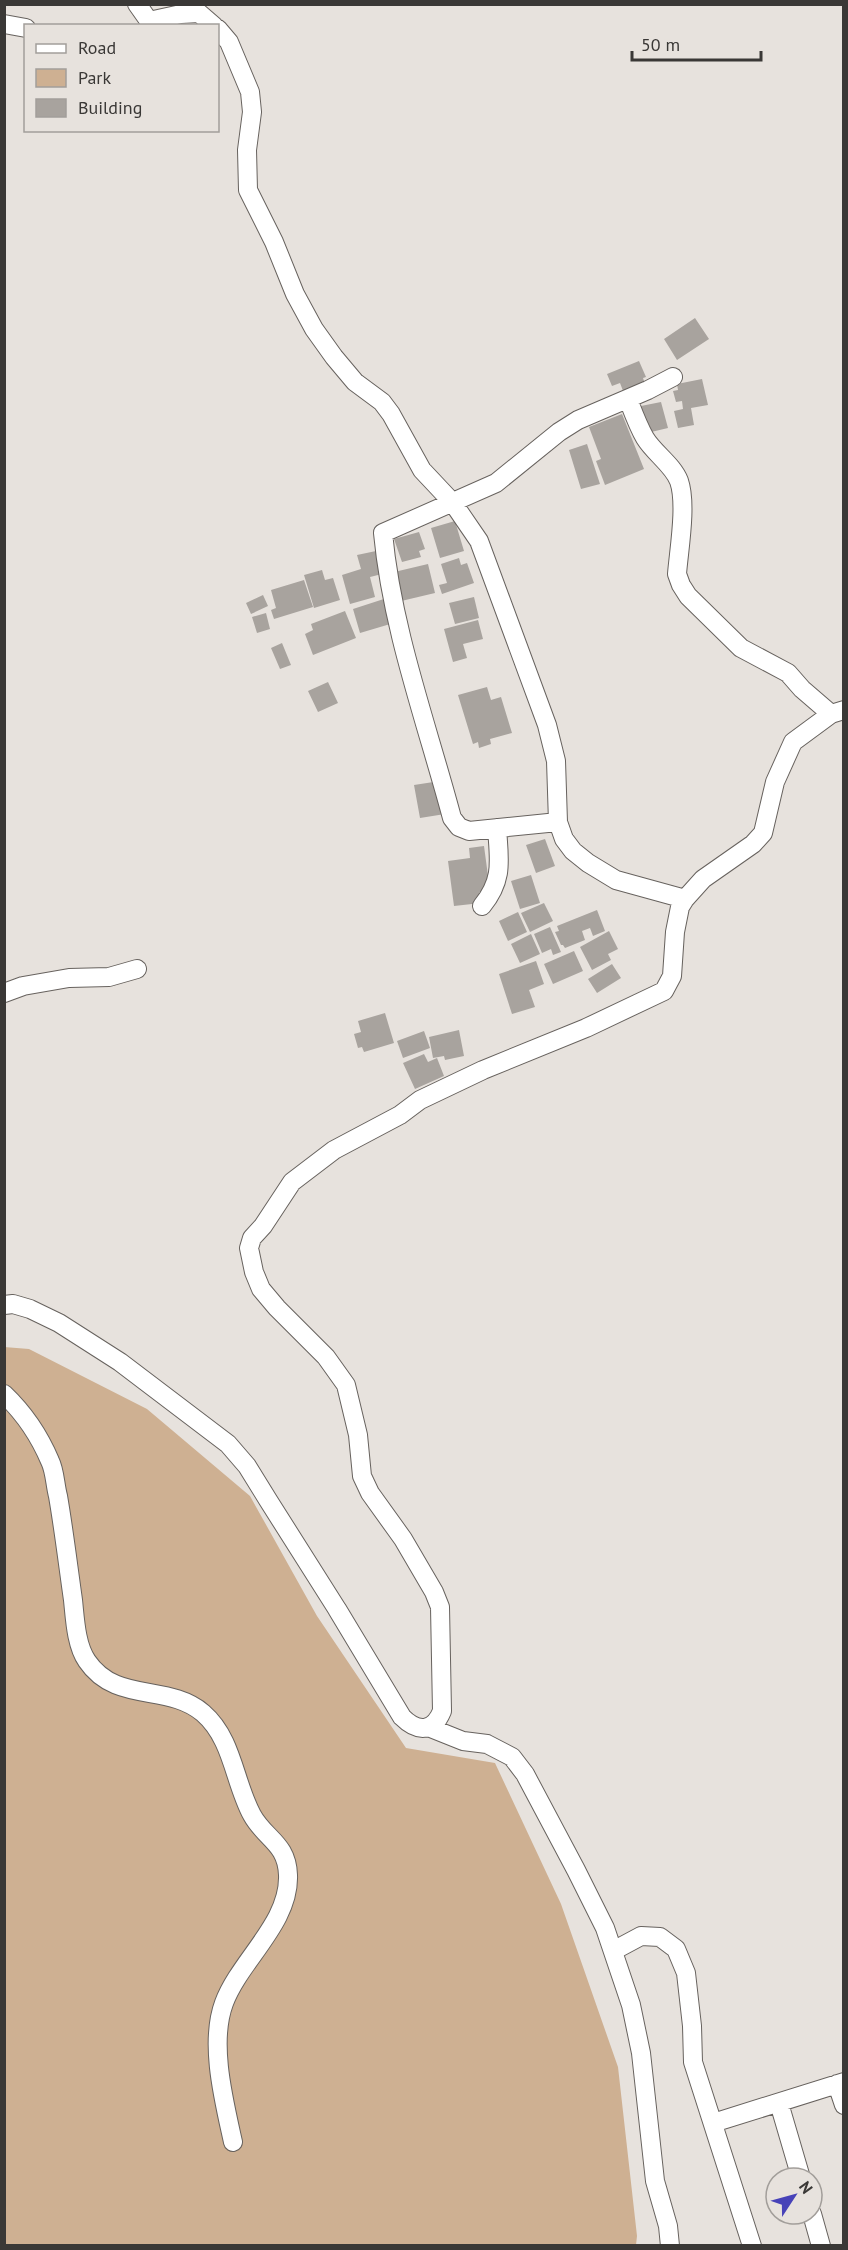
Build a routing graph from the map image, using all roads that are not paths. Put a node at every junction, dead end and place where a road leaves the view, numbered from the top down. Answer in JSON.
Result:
{"nodes":[{"id":1,"x":137,"y":4,"type":"edge"},
{"id":2,"x":145,"y":23,"type":"edge"},
{"id":3,"x":4,"y":24,"type":"edge"},
{"id":4,"x":212,"y":24,"type":"edge"},
{"id":5,"x":24,"y":28,"type":"edge"},
{"id":6,"x":219,"y":30,"type":"edge"},
{"id":7,"x":673,"y":377,"type":"dead end"},
{"id":8,"x":628,"y":399,"type":"junction"},
{"id":9,"x":453,"y":503,"type":"junction"},
{"id":10,"x":837,"y":712,"type":"edge"},
{"id":11,"x":558,"y":822,"type":"junction"},
{"id":12,"x":496,"y":828,"type":"junction"},
{"id":13,"x":685,"y":900,"type":"junction"},
{"id":14,"x":482,"y":906,"type":"dead end"},
{"id":15,"x":137,"y":969,"type":"dead end"},
{"id":16,"x":4,"y":993,"type":"edge"},
{"id":17,"x":4,"y":1305,"type":"edge"},
{"id":18,"x":4,"y":1394,"type":"edge"},
{"id":19,"x":428,"y":1727,"type":"junction"},
{"id":20,"x":613,"y":1951,"type":"junction"},
{"id":21,"x":840,"y":2083,"type":"edge"},
{"id":22,"x":778,"y":2103,"type":"junction"},
{"id":23,"x":843,"y":2105,"type":"edge"},
{"id":24,"x":713,"y":2123,"type":"junction"},
{"id":25,"x":233,"y":2142,"type":"dead end"},
{"id":26,"x":797,"y":2166,"type":"edge"},
{"id":27,"x":815,"y":2226,"type":"edge"},
{"id":28,"x":670,"y":2246,"type":"edge"},
{"id":29,"x":752,"y":2246,"type":"edge"},
{"id":30,"x":821,"y":2246,"type":"edge"}],
"edges":[{"from":1,"to":2,"type":"street"},
{"from":2,"to":4,"type":"street"},
{"from":3,"to":5,"type":"street"},
{"from":6,"to":9,"type":"street"},
{"from":7,"to":8,"type":"street"},
{"from":8,"to":9,"type":"street"},
{"from":8,"to":10,"type":"street"},
{"from":9,"to":11,"type":"street"},
{"from":9,"to":12,"type":"street"},
{"from":10,"to":13,"type":"street"},
{"from":11,"to":12,"type":"street"},
{"from":11,"to":13,"type":"street"},
{"from":12,"to":14,"type":"street"},
{"from":13,"to":19,"type":"street"},
{"from":15,"to":16,"type":"street"},
{"from":17,"to":19,"type":"street"},
{"from":18,"to":25,"type":"street"},
{"from":19,"to":20,"type":"street"},
{"from":20,"to":24,"type":"street"},
{"from":20,"to":28,"type":"street"},
{"from":21,"to":22,"type":"street"},
{"from":21,"to":23,"type":"street"},
{"from":22,"to":24,"type":"street"},
{"from":22,"to":26,"type":"street"},
{"from":24,"to":29,"type":"street"},
{"from":27,"to":30,"type":"street"}]}
